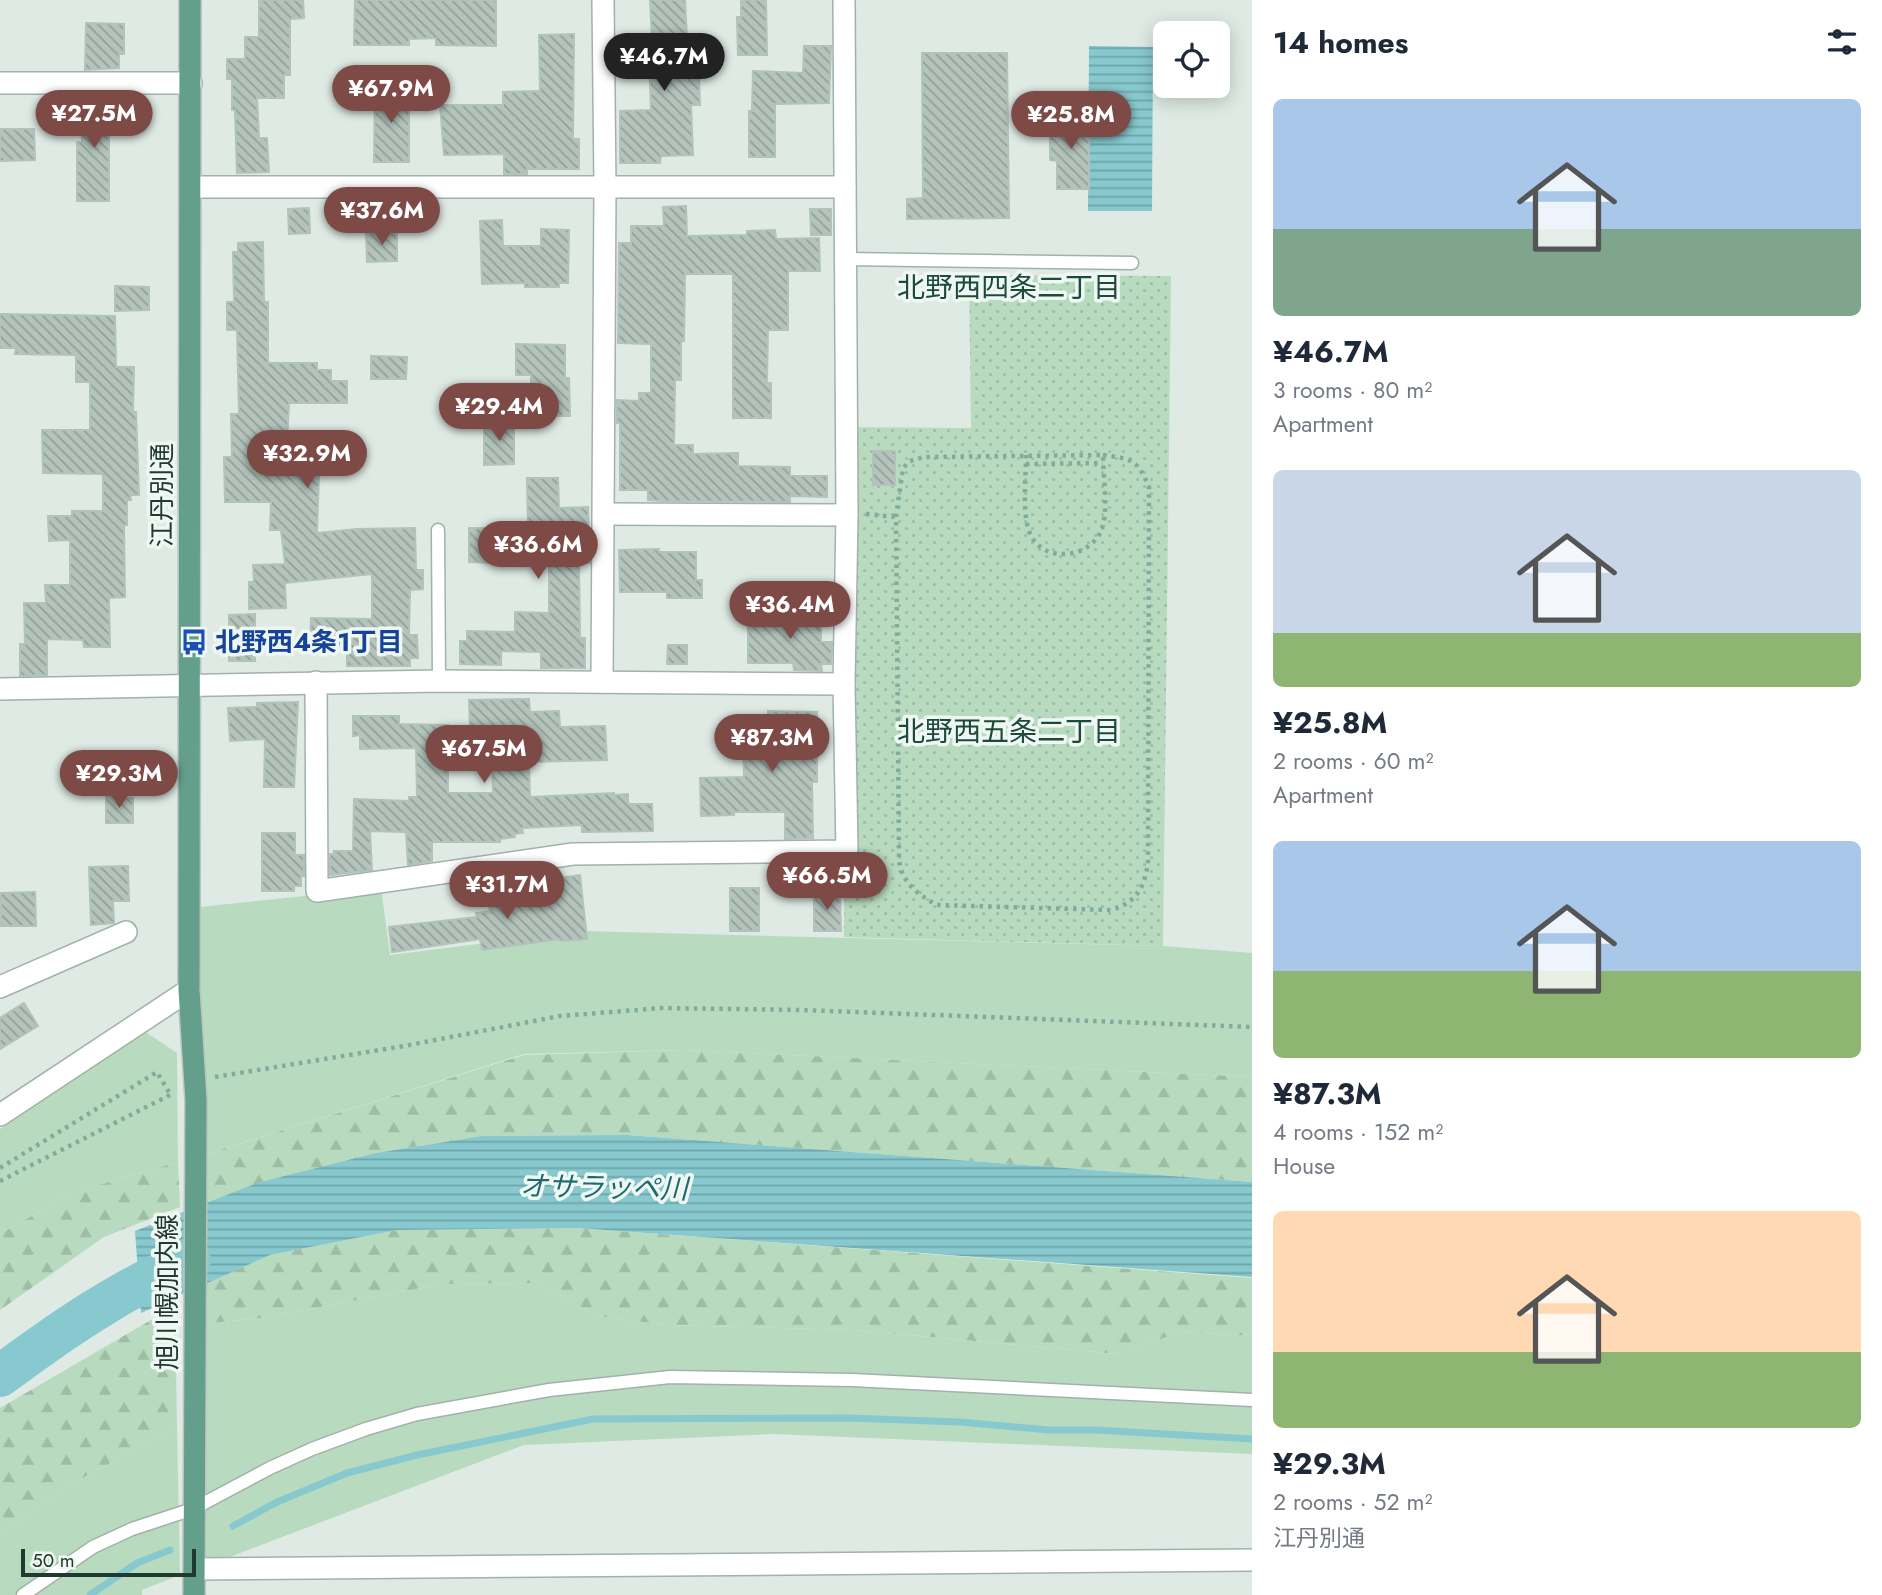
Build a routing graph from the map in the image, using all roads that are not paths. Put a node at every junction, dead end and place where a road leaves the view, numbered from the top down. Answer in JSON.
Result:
{"nodes":[{"id":1,"x":190,"y":0,"type":"edge"},
{"id":2,"x":603,"y":0,"type":"edge"},
{"id":3,"x":844,"y":0,"type":"edge"},
{"id":4,"x":0,"y":83,"type":"edge"},
{"id":5,"x":191,"y":83,"type":"junction"},
{"id":6,"x":191,"y":187,"type":"junction"},
{"id":7,"x":845,"y":187,"type":"junction"},
{"id":8,"x":605,"y":188,"type":"junction"},
{"id":9,"x":846,"y":259,"type":"junction"},
{"id":10,"x":1132,"y":263,"type":"dead end"},
{"id":11,"x":604,"y":514,"type":"junction"},
{"id":12,"x":847,"y":515,"type":"junction"},
{"id":13,"x":438,"y":530,"type":"dead end"},
{"id":14,"x":439,"y":681,"type":"junction"},
{"id":15,"x":316,"y":682,"type":"junction"},
{"id":16,"x":603,"y":682,"type":"junction"},
{"id":17,"x":845,"y":684,"type":"junction"},
{"id":18,"x":191,"y":685,"type":"junction"},
{"id":19,"x":0,"y":689,"type":"edge"},
{"id":20,"x":125,"y":932,"type":"dead end"},
{"id":21,"x":0,"y":987,"type":"edge"},
{"id":22,"x":190,"y":990,"type":"junction"},
{"id":23,"x":0,"y":1115,"type":"edge"},
{"id":24,"x":1252,"y":1400,"type":"edge"},
{"id":25,"x":193,"y":1509,"type":"junction"},
{"id":26,"x":1252,"y":1560,"type":"edge"},
{"id":27,"x":195,"y":1569,"type":"junction"},
{"id":28,"x":23,"y":1595,"type":"edge"},
{"id":29,"x":194,"y":1595,"type":"edge"}],
"edges":[{"from":1,"to":5,"type":"main road","name":"江丹別通"},
{"from":2,"to":8,"type":"street"},
{"from":3,"to":7,"type":"street"},
{"from":4,"to":5,"type":"street"},
{"from":5,"to":6,"type":"main road","name":"江丹別通"},
{"from":6,"to":8,"type":"street"},
{"from":6,"to":18,"type":"main road","name":"江丹別通"},
{"from":7,"to":8,"type":"street"},
{"from":7,"to":9,"type":"street"},
{"from":8,"to":11,"type":"street"},
{"from":9,"to":10,"type":"lane"},
{"from":9,"to":12,"type":"street"},
{"from":11,"to":12,"type":"street"},
{"from":11,"to":16,"type":"street"},
{"from":12,"to":17,"type":"street"},
{"from":13,"to":14,"type":"lane"},
{"from":14,"to":15,"type":"street"},
{"from":14,"to":16,"type":"street"},
{"from":15,"to":17,"type":"street"},
{"from":15,"to":18,"type":"street"},
{"from":16,"to":17,"type":"street"},
{"from":18,"to":19,"type":"street"},
{"from":18,"to":22,"type":"main road","name":"江丹別通"},
{"from":20,"to":21,"type":"street"},
{"from":22,"to":23,"type":"street"},
{"from":22,"to":25,"type":"main road","name":"旭川幌加内線"},
{"from":24,"to":25,"type":"lane"},
{"from":25,"to":27,"type":"main road","name":"旭川幌加内線"},
{"from":25,"to":28,"type":"lane"},
{"from":26,"to":27,"type":"street"},
{"from":27,"to":29,"type":"main road","name":"旭川幌加内線"}]}
